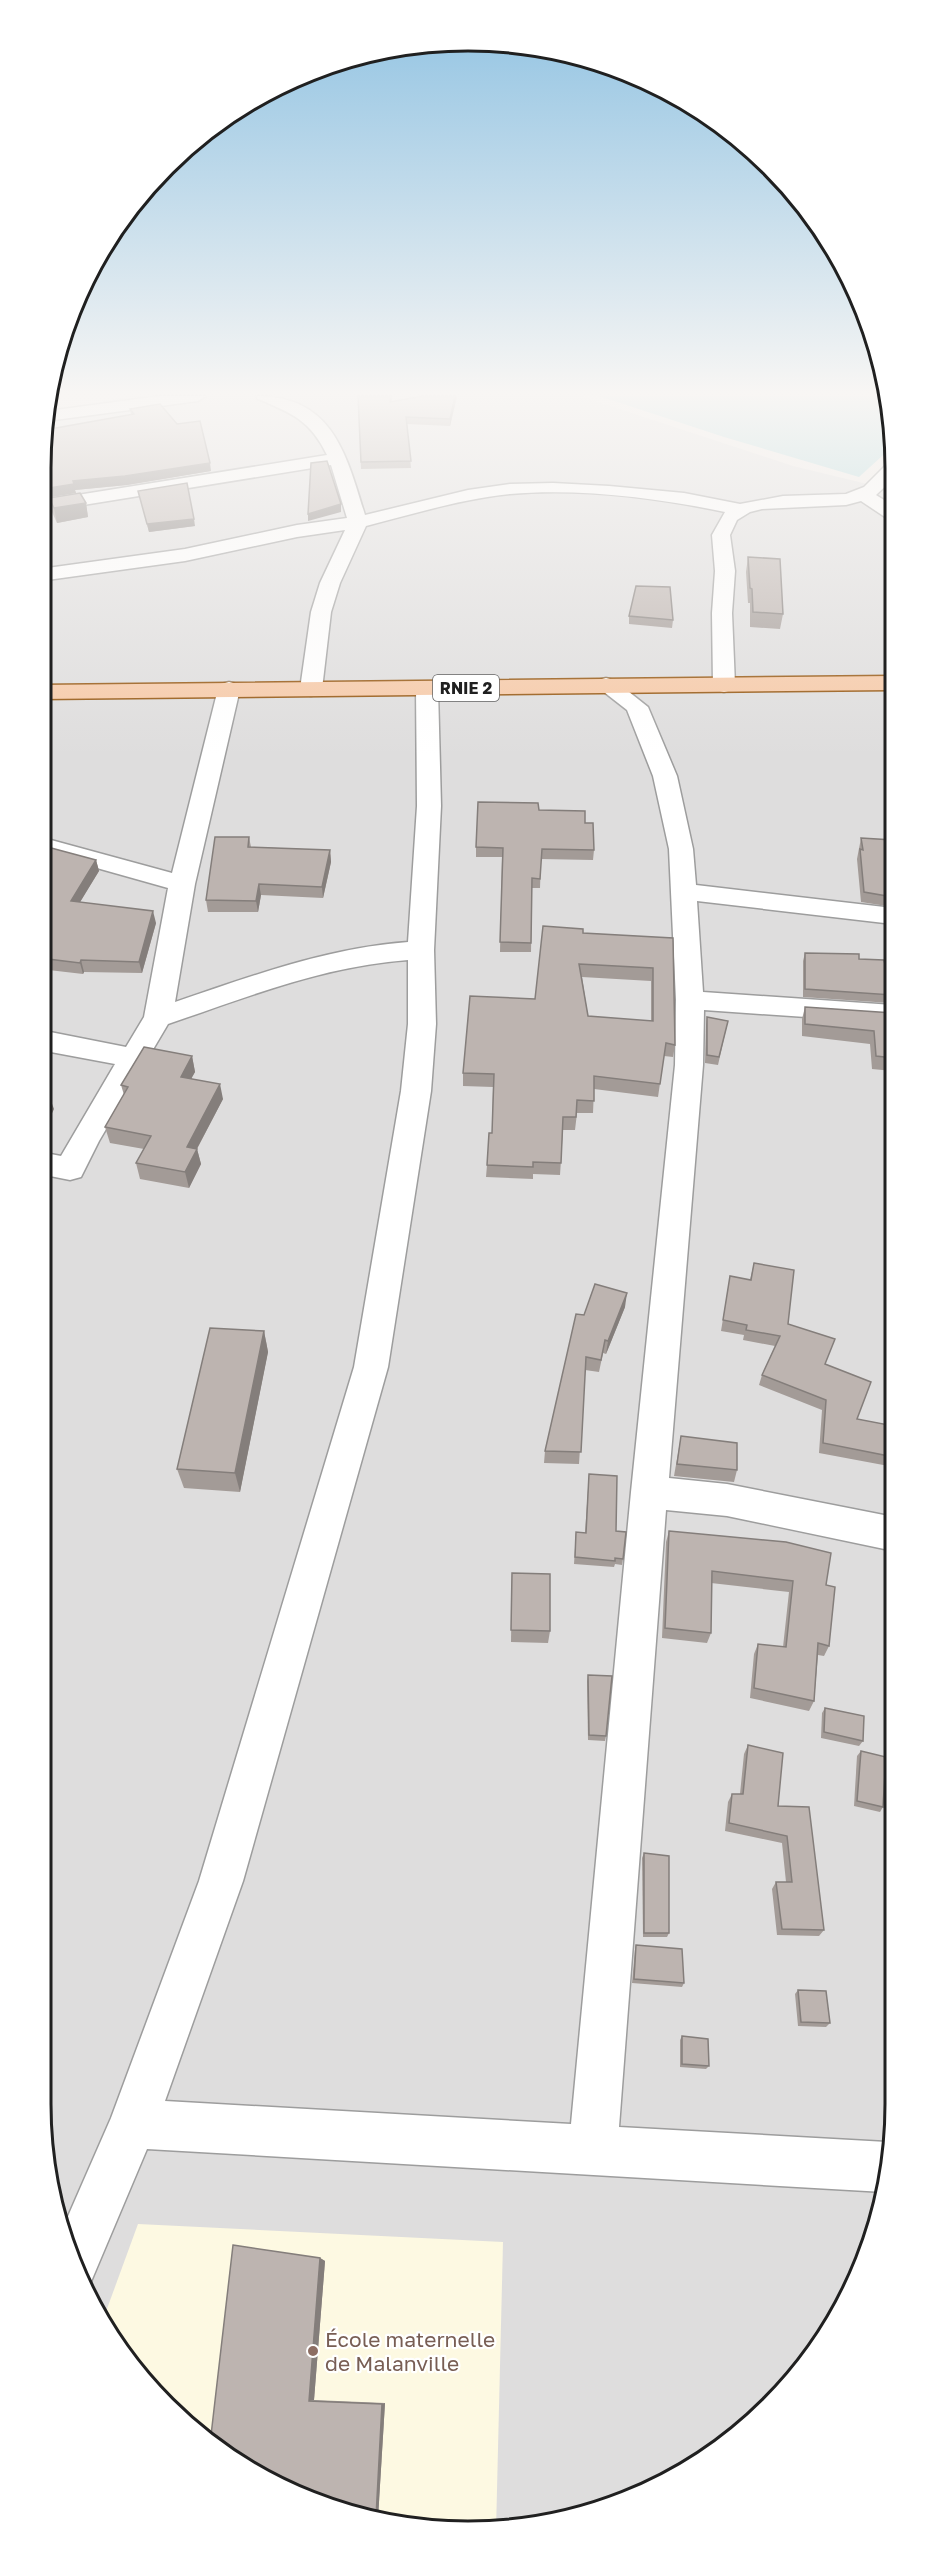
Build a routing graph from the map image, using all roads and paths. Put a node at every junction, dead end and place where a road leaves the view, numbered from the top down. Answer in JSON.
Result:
{"nodes":[{"id":1,"x":356,"y":516,"type":"edge"},
{"id":2,"x":382,"y":516,"type":"edge"},
{"id":3,"x":730,"y":516,"type":"edge"},
{"id":4,"x":358,"y":522,"type":"junction"},
{"id":5,"x":51,"y":573,"type":"edge"},
{"id":6,"x":885,"y":683,"type":"edge"},
{"id":7,"x":724,"y":685,"type":"junction"},
{"id":8,"x":606,"y":686,"type":"junction"},
{"id":9,"x":229,"y":689,"type":"junction"},
{"id":10,"x":311,"y":689,"type":"junction"},
{"id":11,"x":427,"y":689,"type":"junction"},
{"id":12,"x":51,"y":692,"type":"edge"},
{"id":13,"x":51,"y":847,"type":"edge"},
{"id":14,"x":182,"y":884,"type":"junction"},
{"id":15,"x":685,"y":892,"type":"junction"},
{"id":16,"x":885,"y":915,"type":"edge"},
{"id":17,"x":421,"y":950,"type":"junction"},
{"id":18,"x":690,"y":1000,"type":"junction"},
{"id":19,"x":885,"y":1013,"type":"edge"},
{"id":20,"x":158,"y":1017,"type":"junction"},
{"id":21,"x":51,"y":1042,"type":"edge"},
{"id":22,"x":132,"y":1058,"type":"junction"},
{"id":23,"x":51,"y":1165,"type":"edge"},
{"id":24,"x":650,"y":1492,"type":"junction"},
{"id":25,"x":885,"y":1532,"type":"edge"},
{"id":26,"x":133,"y":2124,"type":"junction"},
{"id":27,"x":593,"y":2150,"type":"junction"},
{"id":28,"x":880,"y":2167,"type":"edge"},
{"id":29,"x":78,"y":2252,"type":"edge"}],
"edges":[{"from":1,"to":4,"type":"street"},
{"from":2,"to":4,"type":"street"},
{"from":3,"to":7,"type":"street"},
{"from":4,"to":5,"type":"street"},
{"from":4,"to":10,"type":"street"},
{"from":6,"to":7,"type":"main road","name":"RNIE 2","number":"RNIE 2"},
{"from":7,"to":8,"type":"main road","name":"RNIE 2","number":"RNIE 2"},
{"from":8,"to":11,"type":"main road","name":"RNIE 2","number":"RNIE 2"},
{"from":8,"to":15,"type":"street"},
{"from":9,"to":10,"type":"main road","name":"RNIE 2","number":"RNIE 2"},
{"from":9,"to":12,"type":"main road","name":"RNIE 2","number":"RNIE 2"},
{"from":9,"to":14,"type":"street"},
{"from":10,"to":11,"type":"main road","name":"RNIE 2","number":"RNIE 2"},
{"from":11,"to":17,"type":"street"},
{"from":13,"to":14,"type":"street"},
{"from":14,"to":20,"type":"street"},
{"from":15,"to":16,"type":"street"},
{"from":15,"to":18,"type":"street"},
{"from":17,"to":20,"type":"street"},
{"from":17,"to":26,"type":"street"},
{"from":18,"to":19,"type":"street"},
{"from":18,"to":24,"type":"street"},
{"from":20,"to":22,"type":"street"},
{"from":21,"to":22,"type":"street"},
{"from":22,"to":23,"type":"street"},
{"from":24,"to":25,"type":"street"},
{"from":24,"to":27,"type":"street"},
{"from":26,"to":27,"type":"street"},
{"from":26,"to":29,"type":"street"},
{"from":27,"to":28,"type":"street"}]}
